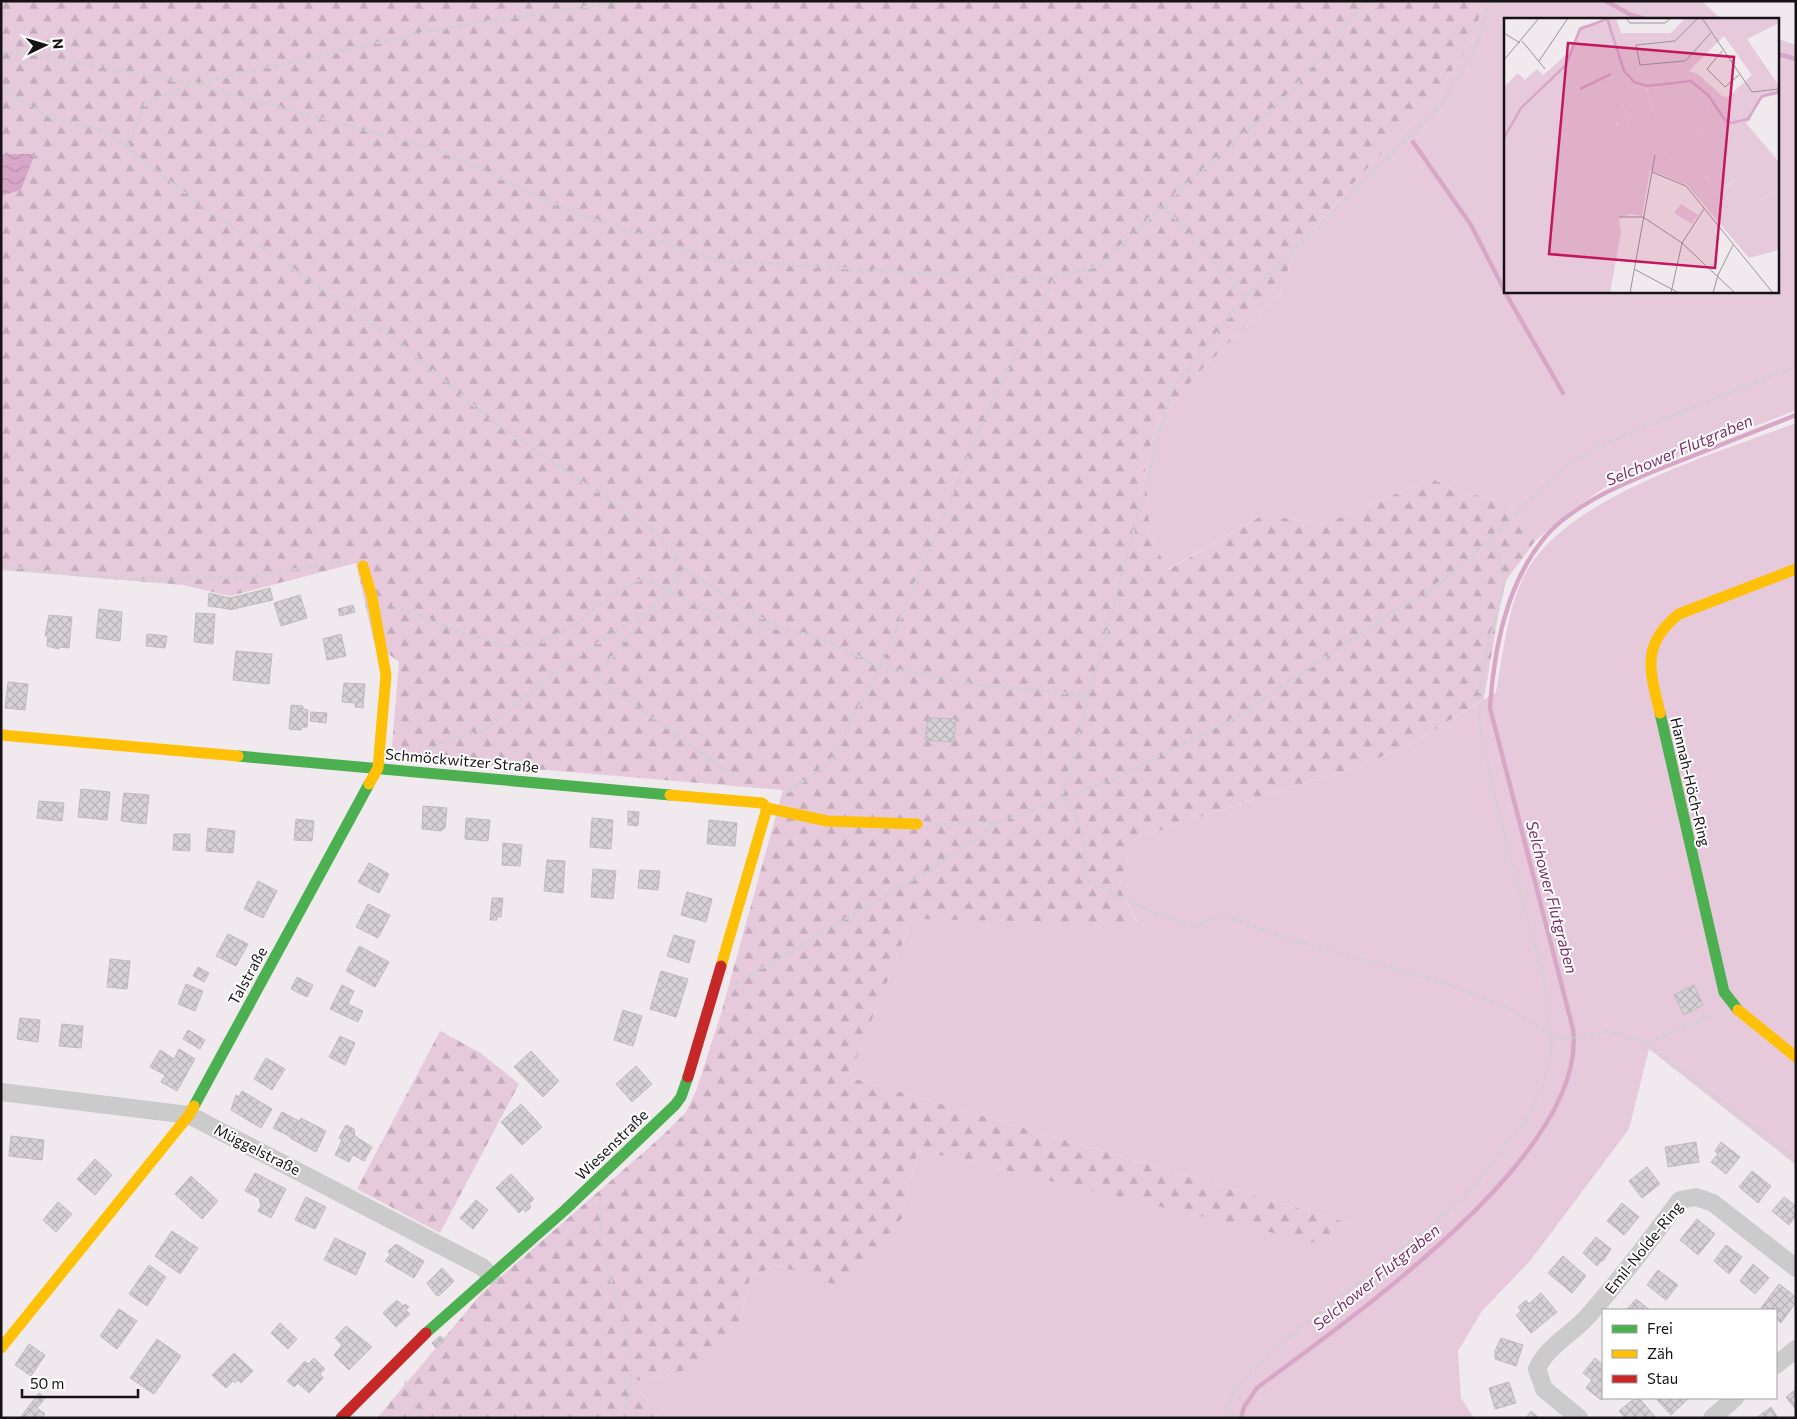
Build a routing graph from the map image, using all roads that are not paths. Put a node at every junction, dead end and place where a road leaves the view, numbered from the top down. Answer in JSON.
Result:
{"nodes":[{"id":1,"x":363,"y":566,"type":"road end"},
{"id":2,"x":1796,"y":569,"type":"edge"},
{"id":3,"x":1,"y":736,"type":"edge"},
{"id":4,"x":378,"y":768,"type":"junction"},
{"id":5,"x":767,"y":808,"type":"junction"},
{"id":6,"x":917,"y":824,"type":"road end"},
{"id":7,"x":1796,"y":1058,"type":"edge"},
{"id":8,"x":1,"y":1092,"type":"edge"},
{"id":9,"x":189,"y":1115,"type":"junction"},
{"id":10,"x":1796,"y":1268,"type":"edge"},
{"id":11,"x":491,"y":1276,"type":"junction"},
{"id":12,"x":1,"y":1348,"type":"edge"},
{"id":13,"x":1796,"y":1349,"type":"edge"},
{"id":14,"x":1777,"y":1363,"type":"edge"},
{"id":15,"x":1734,"y":1399,"type":"edge"},
{"id":16,"x":341,"y":1418,"type":"edge"},
{"id":17,"x":1579,"y":1418,"type":"edge"},
{"id":18,"x":1712,"y":1418,"type":"edge"}],
"edges":[{"from":1,"to":4,"type":"street","name":"Talstraße"},
{"from":2,"to":7,"type":"street","name":"Hannah-Höch-Ring"},
{"from":3,"to":4,"type":"street","name":"Schmöckwitzer Straße"},
{"from":4,"to":5,"type":"street","name":"Schmöckwitzer Straße"},
{"from":4,"to":9,"type":"street","name":"Talstraße"},
{"from":5,"to":6,"type":"street","name":"Schmöckwitzer Straße"},
{"from":5,"to":11,"type":"street","name":"Wiesenstraße"},
{"from":8,"to":9,"type":"street","name":"Müggelstraße"},
{"from":9,"to":11,"type":"street","name":"Müggelstraße"},
{"from":9,"to":12,"type":"street","name":"Talstraße"},
{"from":10,"to":17,"type":"street","name":"Emil-Nolde-Ring"},
{"from":11,"to":16,"type":"street","name":"Wiesenstraße"},
{"from":13,"to":14,"type":"street"},
{"from":15,"to":18,"type":"street"}]}
